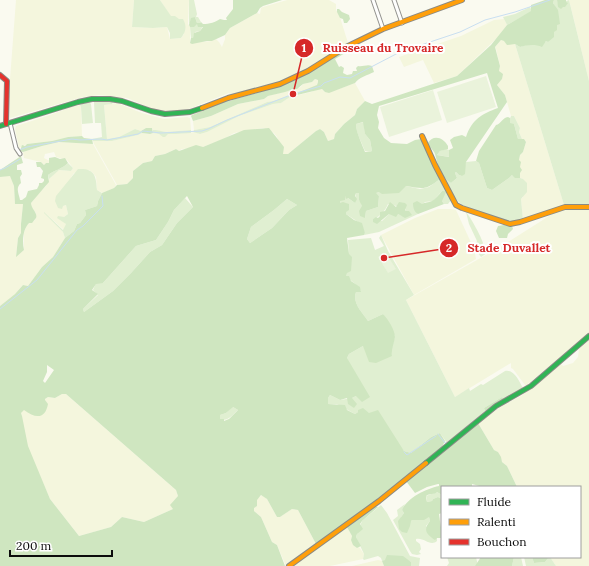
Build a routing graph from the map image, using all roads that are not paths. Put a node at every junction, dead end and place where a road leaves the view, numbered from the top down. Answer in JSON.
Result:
{"nodes":[{"id":1,"x":374,"y":0,"type":"edge"},
{"id":2,"x":394,"y":0,"type":"edge"},
{"id":3,"x":462,"y":0,"type":"edge"},
{"id":4,"x":451,"y":2,"type":"edge"},
{"id":5,"x":402,"y":23,"type":"junction"},
{"id":6,"x":384,"y":29,"type":"junction"},
{"id":7,"x":0,"y":75,"type":"edge"},
{"id":8,"x":8,"y":124,"type":"junction"},
{"id":9,"x":0,"y":126,"type":"edge"},
{"id":10,"x":422,"y":136,"type":"dead end"},
{"id":11,"x":20,"y":154,"type":"dead end"},
{"id":12,"x":589,"y":207,"type":"edge"},
{"id":13,"x":589,"y":336,"type":"edge"},
{"id":14,"x":289,"y":566,"type":"edge"}],
"edges":[{"from":1,"to":6,"type":"street"},
{"from":2,"to":5,"type":"street"},
{"from":3,"to":4,"type":"street"},
{"from":4,"to":5,"type":"street"},
{"from":5,"to":6,"type":"street"},
{"from":6,"to":8,"type":"street"},
{"from":7,"to":8,"type":"street"},
{"from":8,"to":9,"type":"street"},
{"from":8,"to":11,"type":"street"},
{"from":10,"to":12,"type":"street"},
{"from":13,"to":14,"type":"street"}]}
